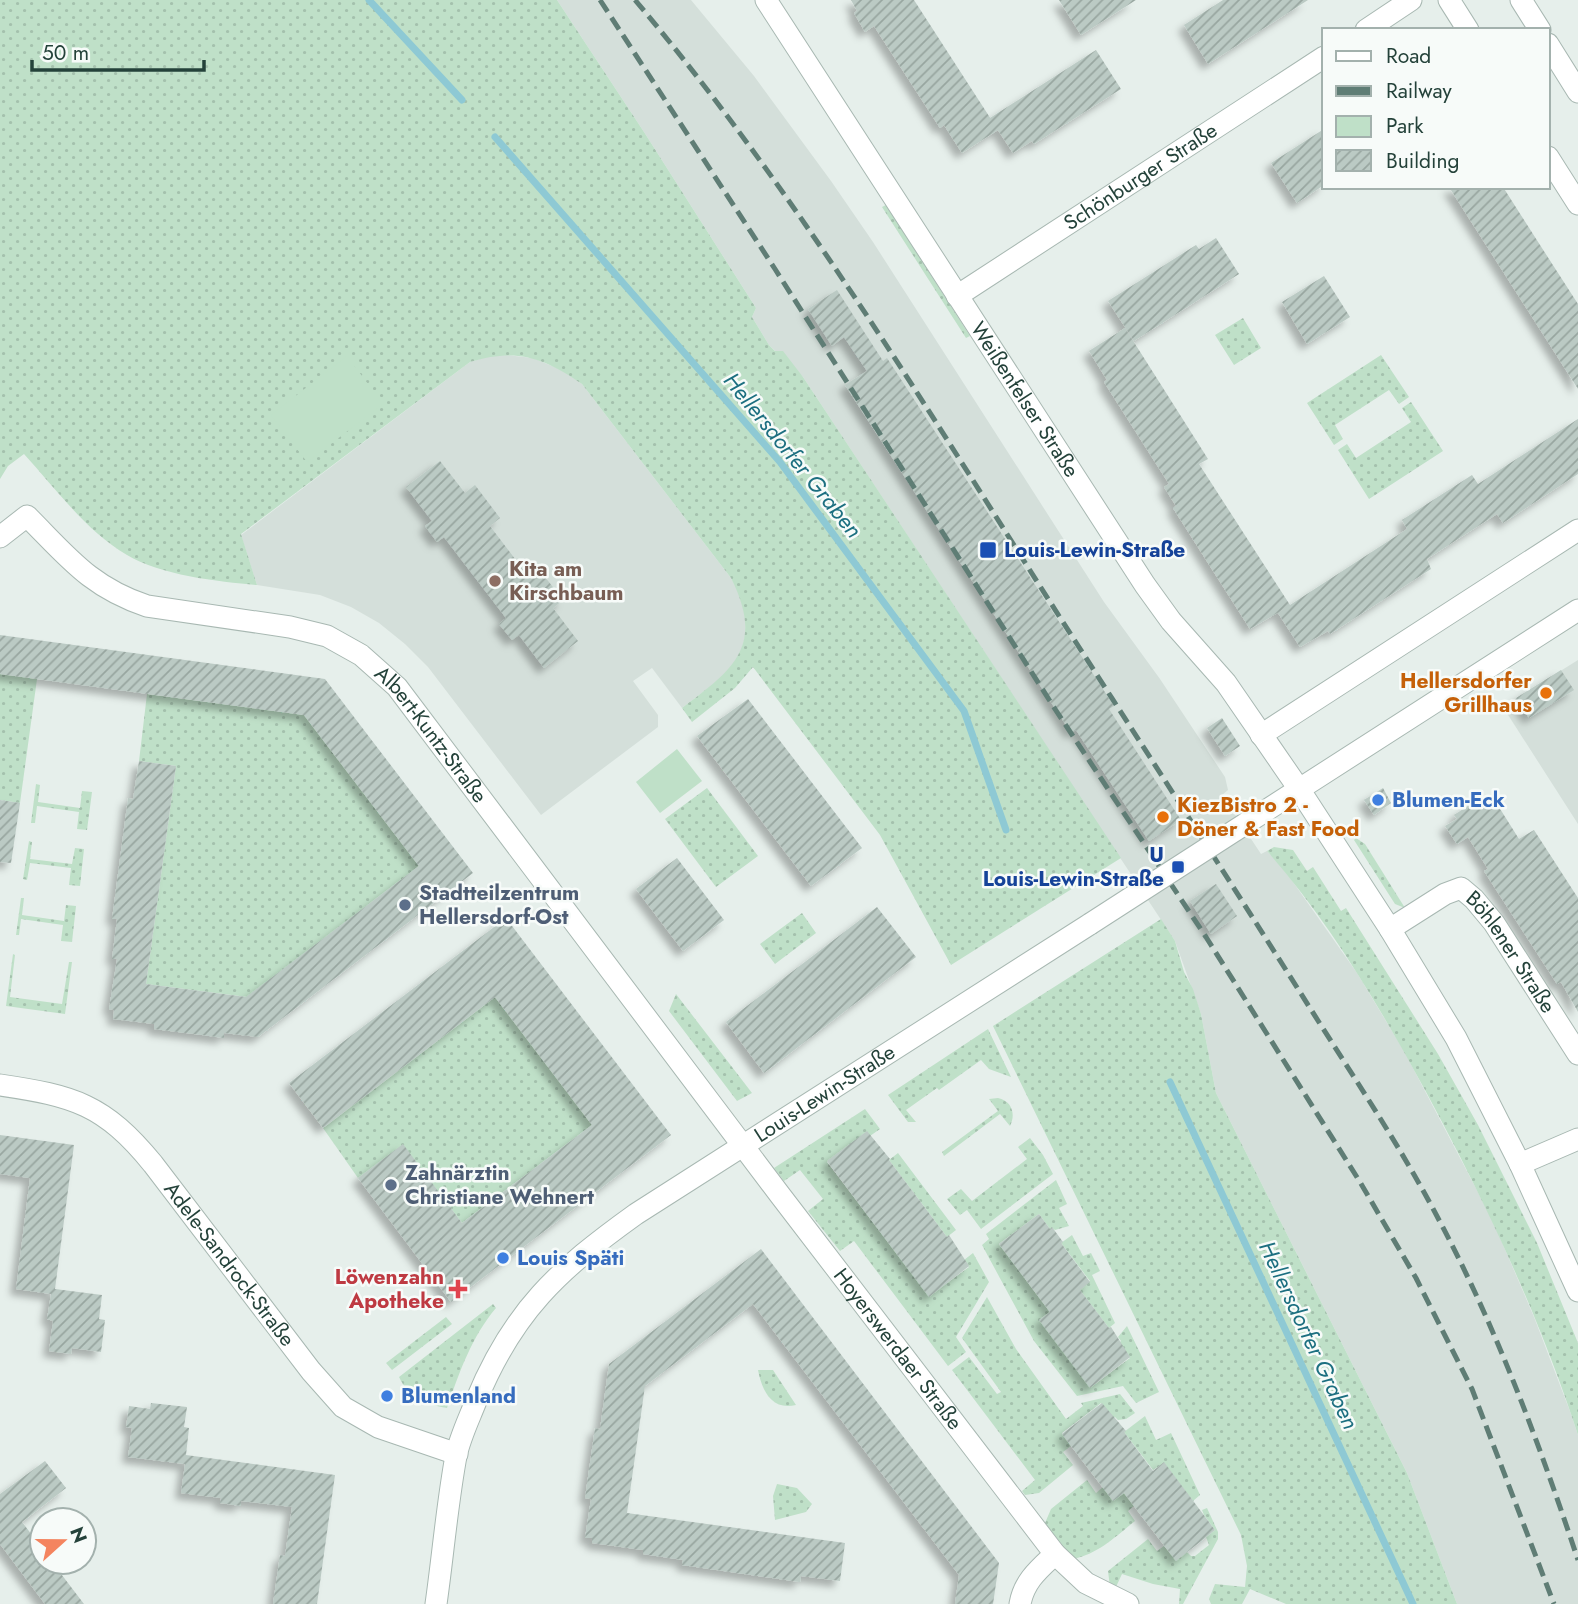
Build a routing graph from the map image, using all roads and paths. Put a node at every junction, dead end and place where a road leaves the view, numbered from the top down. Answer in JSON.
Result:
{"nodes":[{"id":1,"x":766,"y":0,"type":"edge"},
{"id":2,"x":1411,"y":0,"type":"edge"},
{"id":3,"x":1449,"y":0,"type":"edge"},
{"id":4,"x":1521,"y":0,"type":"edge"},
{"id":5,"x":1369,"y":28,"type":"edge"},
{"id":6,"x":1467,"y":28,"type":"edge"},
{"id":7,"x":1538,"y":28,"type":"edge"},
{"id":8,"x":1550,"y":47,"type":"edge"},
{"id":9,"x":1322,"y":58,"type":"edge"},
{"id":10,"x":1578,"y":92,"type":"edge"},
{"id":11,"x":1550,"y":160,"type":"edge"},
{"id":12,"x":1578,"y":204,"type":"edge"},
{"id":13,"x":957,"y":296,"type":"junction"},
{"id":14,"x":1578,"y":530,"type":"edge"},
{"id":15,"x":0,"y":537,"type":"edge"},
{"id":16,"x":1578,"y":610,"type":"edge"},
{"id":17,"x":1261,"y":734,"type":"junction"},
{"id":18,"x":1299,"y":789,"type":"junction"},
{"id":19,"x":1390,"y":929,"type":"junction"},
{"id":20,"x":1578,"y":1054,"type":"edge"},
{"id":21,"x":0,"y":1085,"type":"edge"},
{"id":22,"x":1578,"y":1139,"type":"edge"},
{"id":23,"x":743,"y":1145,"type":"junction"},
{"id":24,"x":1520,"y":1164,"type":"junction"},
{"id":25,"x":1578,"y":1291,"type":"edge"},
{"id":26,"x":457,"y":1454,"type":"junction"},
{"id":27,"x":1055,"y":1554,"type":"junction"},
{"id":28,"x":436,"y":1604,"type":"edge"},
{"id":29,"x":1020,"y":1604,"type":"edge"},
{"id":30,"x":1128,"y":1604,"type":"edge"}],
"edges":[{"from":1,"to":13,"type":"street","name":"Weißenfelser Straße"},
{"from":2,"to":5,"type":"street"},
{"from":3,"to":6,"type":"street"},
{"from":4,"to":7,"type":"street"},
{"from":8,"to":10,"type":"street"},
{"from":9,"to":13,"type":"street","name":"Schönburger Straße"},
{"from":11,"to":12,"type":"street"},
{"from":13,"to":17,"type":"street","name":"Weißenfelser Straße"},
{"from":14,"to":17,"type":"street"},
{"from":15,"to":23,"type":"street","name":"Albert-Kuntz-Straße"},
{"from":16,"to":18,"type":"street","name":"Louis-Lewin-Straße"},
{"from":17,"to":18,"type":"street","name":"Weißenfelser Straße"},
{"from":18,"to":19,"type":"street"},
{"from":18,"to":23,"type":"street","name":"Louis-Lewin-Straße","bridge":true},
{"from":19,"to":20,"type":"street","name":"Böhlener Straße"},
{"from":19,"to":24,"type":"street"},
{"from":21,"to":26,"type":"street","name":"Adele-Sandrock-Straße"},
{"from":22,"to":24,"type":"street"},
{"from":23,"to":26,"type":"street","name":"Louis-Lewin-Straße"},
{"from":23,"to":27,"type":"street","name":"Hoyerswerdaer Straße"},
{"from":24,"to":25,"type":"street"},
{"from":26,"to":28,"type":"street","name":"Louis-Lewin-Straße"},
{"from":27,"to":29,"type":"street"},
{"from":27,"to":30,"type":"street","name":"Hoyerswerdaer Straße"}]}
